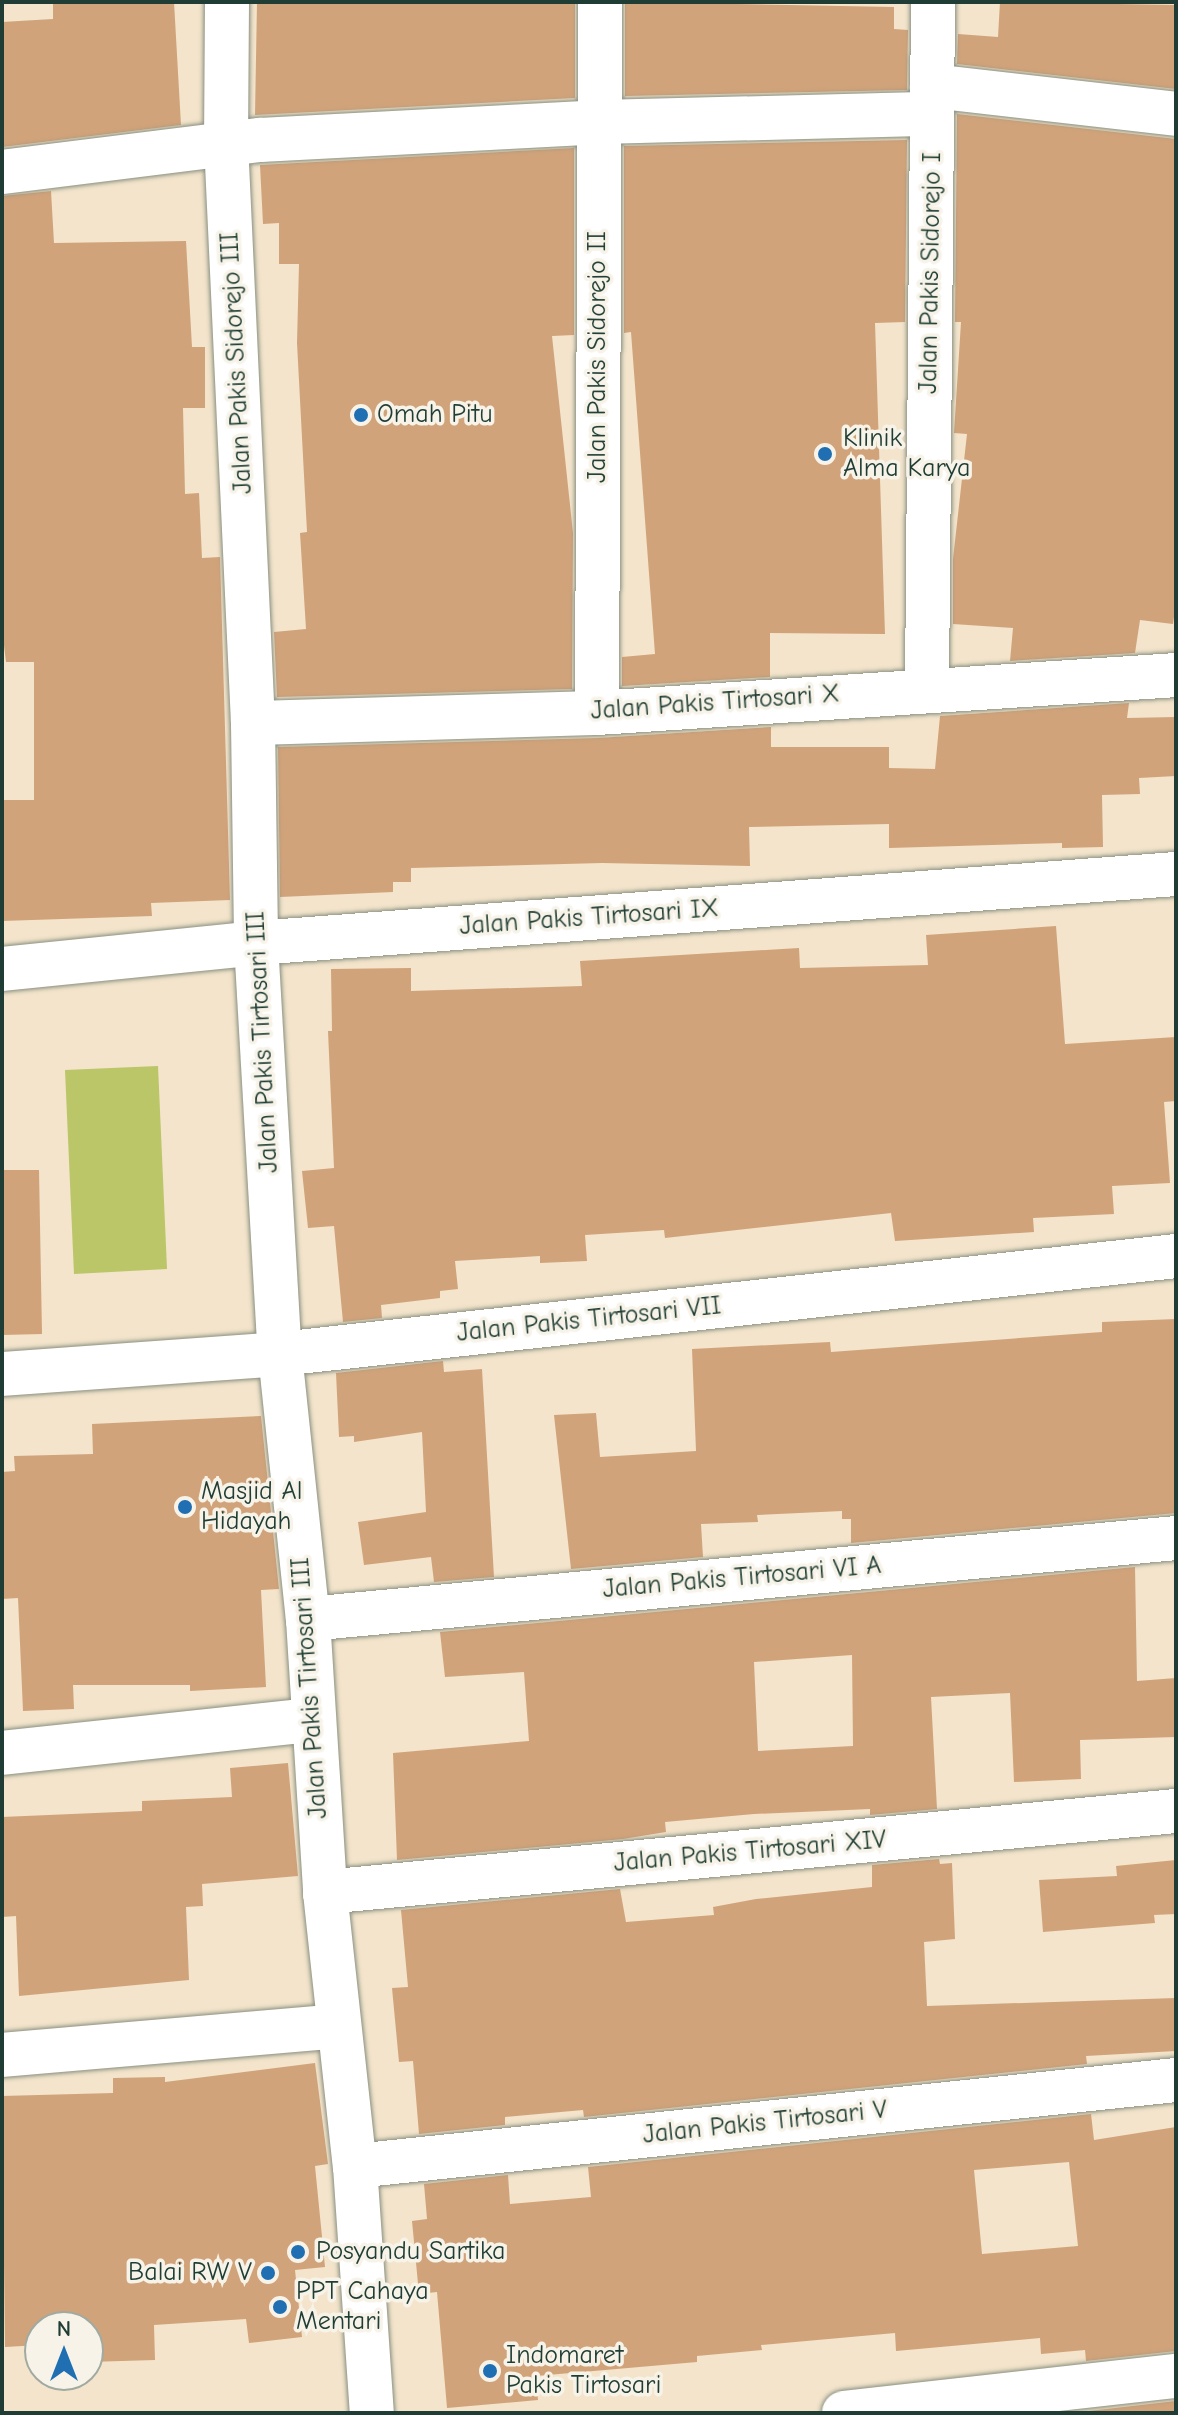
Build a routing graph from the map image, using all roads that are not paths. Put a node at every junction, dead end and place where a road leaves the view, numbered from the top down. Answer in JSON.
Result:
{"nodes":[{"id":1,"x":227,"y":2,"type":"edge"},
{"id":2,"x":600,"y":2,"type":"edge"},
{"id":3,"x":933,"y":2,"type":"edge"},
{"id":4,"x":932,"y":100,"type":"junction"},
{"id":5,"x":1176,"y":114,"type":"edge"},
{"id":6,"x":599,"y":122,"type":"junction"},
{"id":7,"x":226,"y":142,"type":"junction"},
{"id":8,"x":2,"y":172,"type":"edge"},
{"id":9,"x":1176,"y":675,"type":"edge"},
{"id":10,"x":927,"y":688,"type":"junction"},
{"id":11,"x":597,"y":713,"type":"junction"},
{"id":12,"x":253,"y":723,"type":"junction"},
{"id":13,"x":1176,"y":874,"type":"edge"},
{"id":14,"x":256,"y":943,"type":"junction"},
{"id":15,"x":2,"y":969,"type":"edge"},
{"id":16,"x":1176,"y":1256,"type":"edge"},
{"id":17,"x":280,"y":1354,"type":"junction"},
{"id":18,"x":2,"y":1374,"type":"edge"},
{"id":19,"x":1176,"y":1538,"type":"edge"},
{"id":20,"x":308,"y":1619,"type":"junction"},
{"id":21,"x":313,"y":1720,"type":"junction"},
{"id":22,"x":2,"y":1753,"type":"edge"},
{"id":23,"x":1176,"y":1811,"type":"edge"},
{"id":24,"x":325,"y":1892,"type":"junction"},
{"id":25,"x":339,"y":2026,"type":"junction"},
{"id":26,"x":2,"y":2055,"type":"edge"},
{"id":27,"x":1176,"y":2080,"type":"edge"},
{"id":28,"x":355,"y":2166,"type":"junction"},
{"id":29,"x":1176,"y":2376,"type":"edge"},
{"id":30,"x":372,"y":2413,"type":"edge"},
{"id":31,"x":844,"y":2413,"type":"edge"}],
"edges":[{"from":1,"to":7,"type":"street","name":"Jalan Pakis Sidorejo III"},
{"from":2,"to":6,"type":"street","name":"Jalan Pakis Sidorejo II"},
{"from":3,"to":4,"type":"street","name":"Jalan Pakis Sidorejo I"},
{"from":4,"to":5,"type":"street"},
{"from":4,"to":6,"type":"street"},
{"from":4,"to":10,"type":"street","name":"Jalan Pakis Sidorejo I"},
{"from":6,"to":7,"type":"street"},
{"from":6,"to":11,"type":"street","name":"Jalan Pakis Sidorejo II"},
{"from":7,"to":8,"type":"street"},
{"from":7,"to":12,"type":"street","name":"Jalan Pakis Sidorejo III"},
{"from":9,"to":10,"type":"street","name":"Jalan Pakis Tirtosari X"},
{"from":10,"to":11,"type":"street","name":"Jalan Pakis Tirtosari X"},
{"from":11,"to":12,"type":"street","name":"Jalan Pakis Tirtosari X"},
{"from":12,"to":14,"type":"street","name":"Jalan Pakis Tirtosari III"},
{"from":13,"to":14,"type":"street","name":"Jalan Pakis Tirtosari IX"},
{"from":14,"to":15,"type":"street","name":"Jalan Pakis Tirtosari IX"},
{"from":14,"to":17,"type":"street","name":"Jalan Pakis Tirtosari III"},
{"from":16,"to":17,"type":"street","name":"Jalan Pakis Tirtosari VII"},
{"from":17,"to":18,"type":"street","name":"Jalan Pakis Tirtosari VII"},
{"from":17,"to":20,"type":"street","name":"Jalan Pakis Tirtosari III"},
{"from":19,"to":20,"type":"street","name":"Jalan Pakis Tirtosari VI A"},
{"from":20,"to":21,"type":"street","name":"Jalan Pakis Tirtosari III"},
{"from":21,"to":22,"type":"street"},
{"from":21,"to":24,"type":"street","name":"Jalan Pakis Tirtosari III"},
{"from":23,"to":24,"type":"street","name":"Jalan Pakis Tirtosari XIV"},
{"from":24,"to":25,"type":"street","name":"Jalan Pakis Tirtosari III"},
{"from":25,"to":26,"type":"street"},
{"from":25,"to":28,"type":"street","name":"Jalan Pakis Tirtosari III"},
{"from":27,"to":28,"type":"street","name":"Jalan Pakis Tirtosari V"},
{"from":28,"to":30,"type":"street","name":"Jalan Pakis Tirtosari III"},
{"from":29,"to":31,"type":"street"}]}
